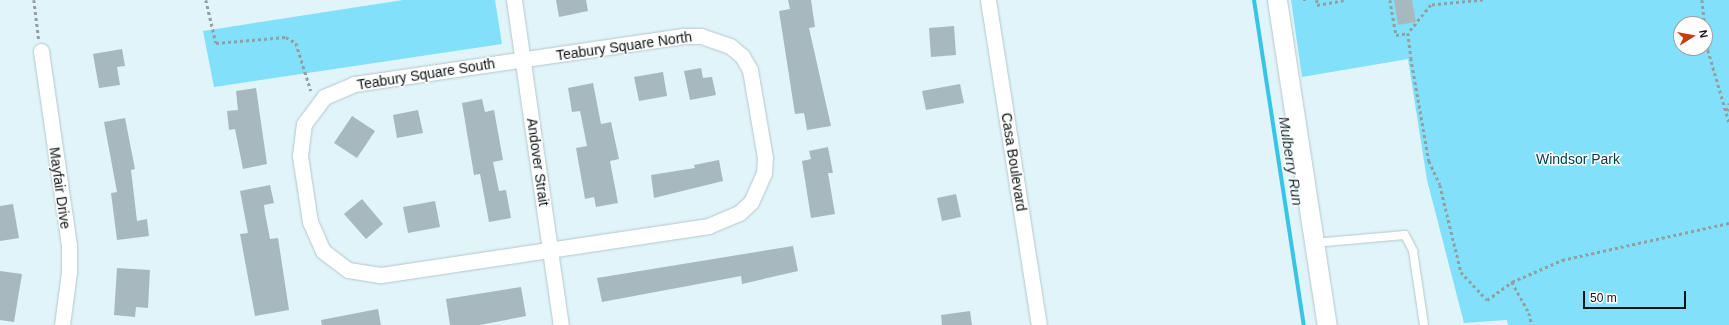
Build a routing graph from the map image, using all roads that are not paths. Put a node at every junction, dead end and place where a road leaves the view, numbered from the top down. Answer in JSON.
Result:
{"nodes":[{"id":1,"x":514,"y":0,"type":"edge"},
{"id":2,"x":988,"y":0,"type":"edge"},
{"id":3,"x":1277,"y":0,"type":"edge"},
{"id":4,"x":41,"y":51,"type":"road end"},
{"id":5,"x":523,"y":59,"type":"junction"},
{"id":6,"x":1314,"y":243,"type":"junction"},
{"id":7,"x":551,"y":249,"type":"junction"},
{"id":8,"x":62,"y":325,"type":"edge"},
{"id":9,"x":561,"y":325,"type":"edge"},
{"id":10,"x":1039,"y":325,"type":"edge"},
{"id":11,"x":1327,"y":325,"type":"edge"},
{"id":12,"x":1424,"y":325,"type":"edge"}],
"edges":[{"from":1,"to":5,"type":"street","name":"Andover Strait"},
{"from":2,"to":10,"type":"street","name":"Casa Boulevard"},
{"from":3,"to":6,"type":"street"},
{"from":4,"to":8,"type":"street","name":"Mayfair Drive"},
{"from":5,"to":7,"type":"street","name":"Andover Strait"},
{"from":5,"to":7,"type":"street","name":"Teabury Square North"},
{"from":5,"to":7,"type":"street","name":"Teabury Square South"},
{"from":6,"to":11,"type":"street"},
{"from":6,"to":12,"type":"lane"},
{"from":7,"to":9,"type":"street","name":"Andover Strait"}]}
